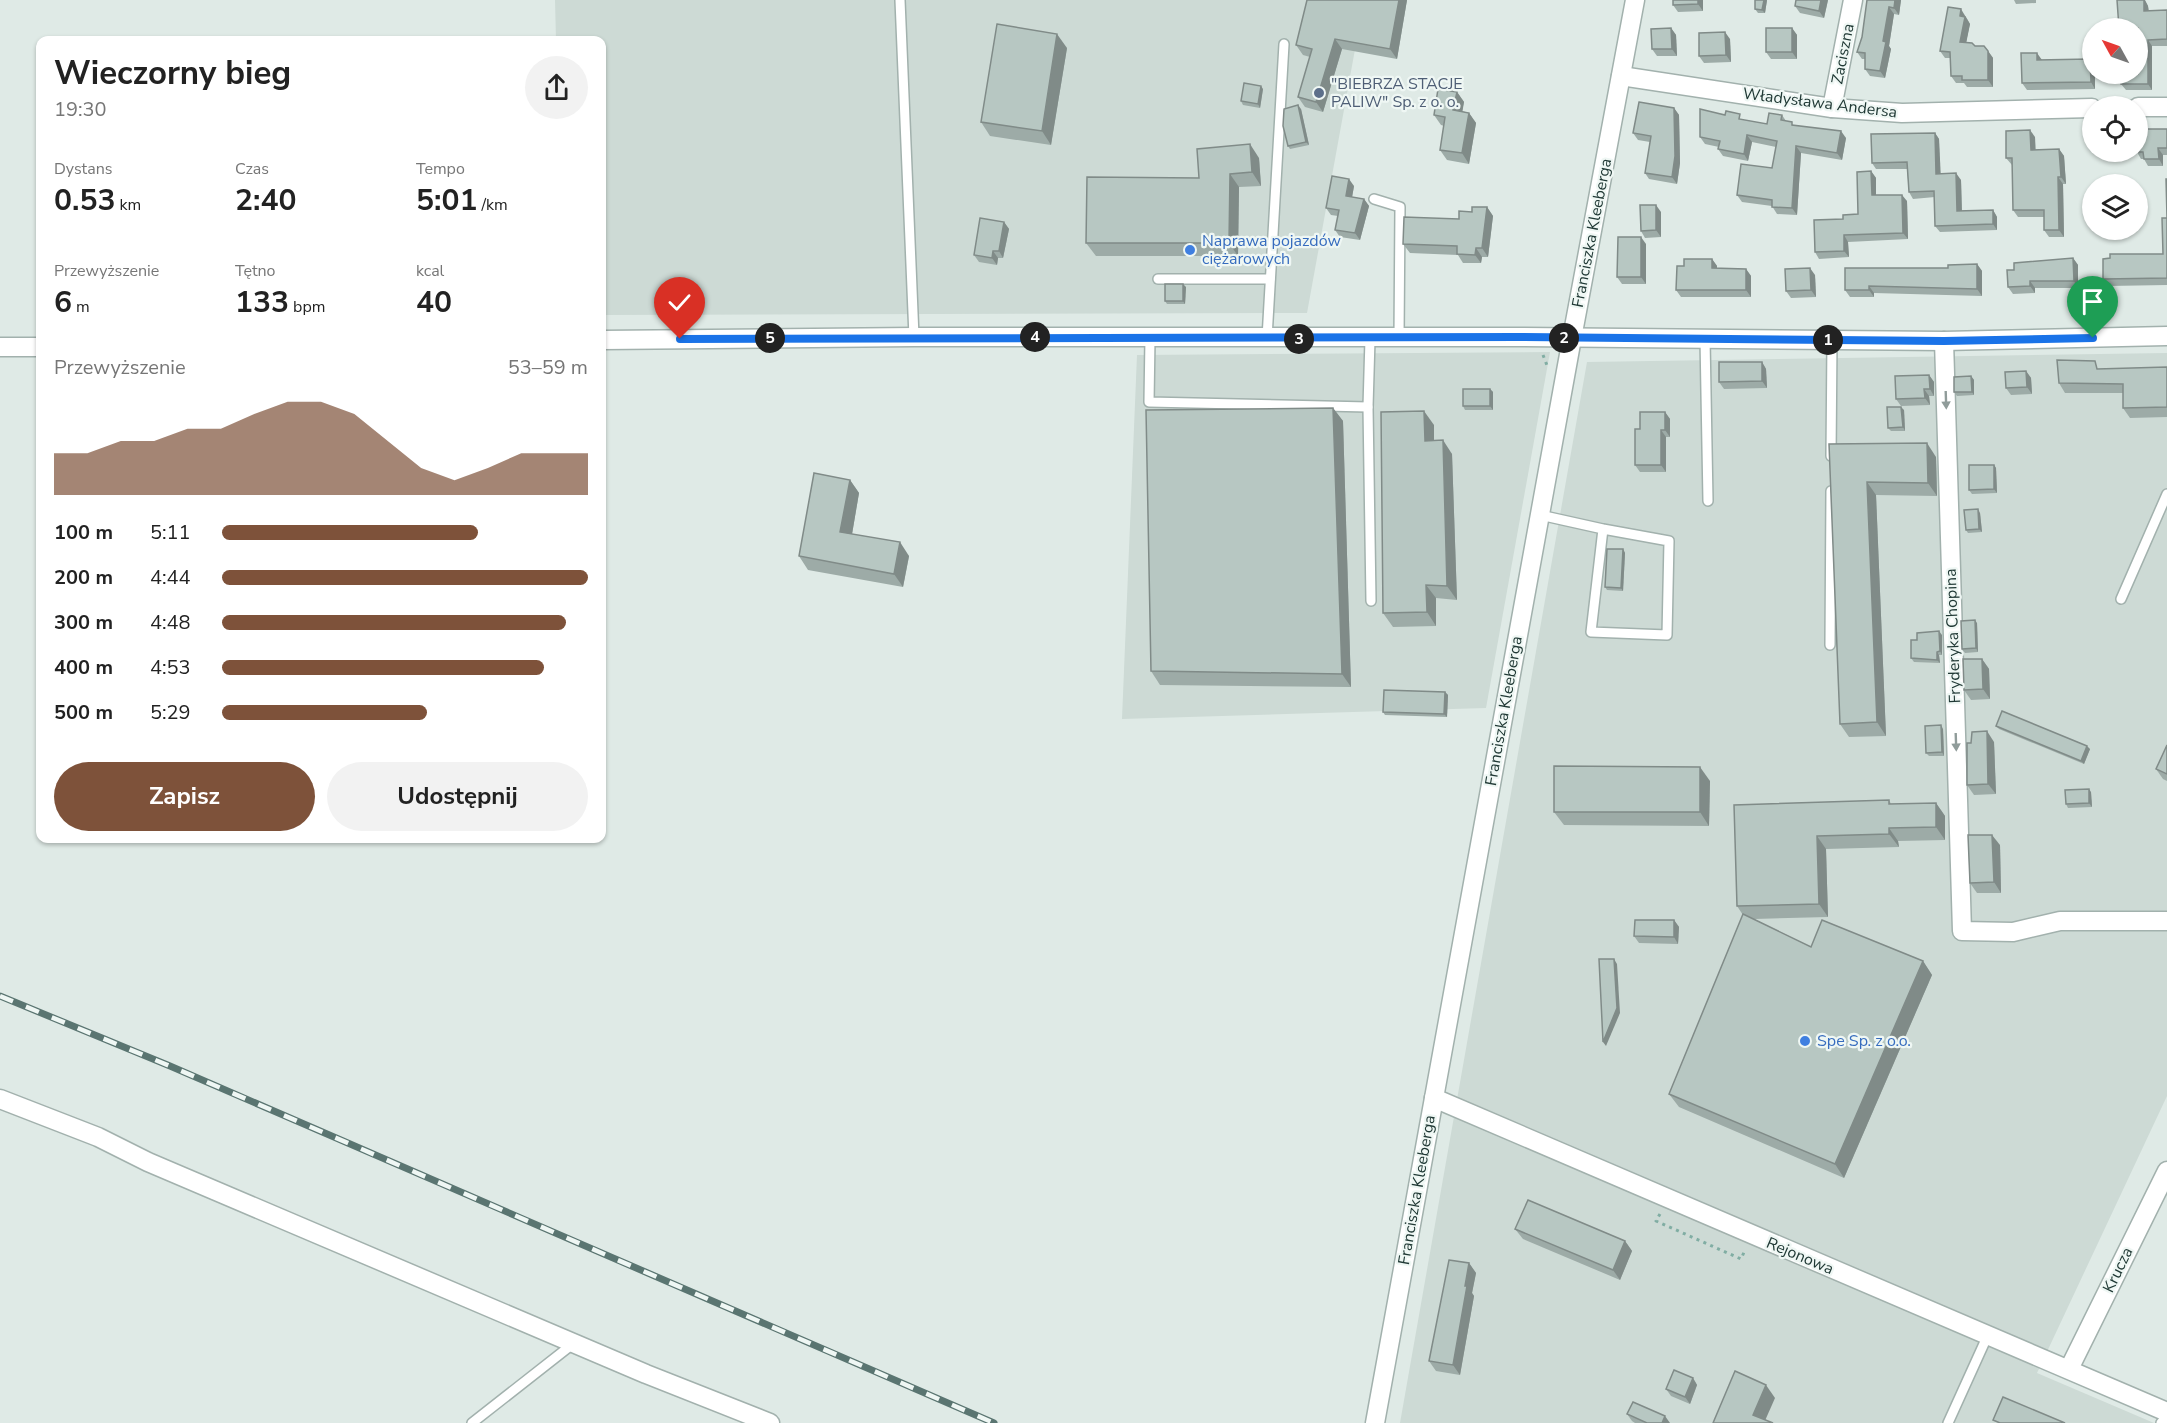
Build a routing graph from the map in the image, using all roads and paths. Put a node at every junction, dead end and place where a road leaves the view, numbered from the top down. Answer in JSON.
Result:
{"nodes":[{"id":1,"x":900,"y":0,"type":"edge"},
{"id":2,"x":1635,"y":0,"type":"edge"},
{"id":3,"x":1853,"y":0,"type":"edge"},
{"id":4,"x":1284,"y":44,"type":"dead end"},
{"id":5,"x":1621,"y":76,"type":"junction"},
{"id":6,"x":2148,"y":107,"type":"edge"},
{"id":7,"x":2167,"y":107,"type":"edge"},
{"id":8,"x":1832,"y":108,"type":"junction"},
{"id":9,"x":2082,"y":108,"type":"edge"},
{"id":10,"x":1374,"y":199,"type":"dead end"},
{"id":11,"x":1158,"y":279,"type":"dead end"},
{"id":12,"x":1270,"y":279,"type":"junction"},
{"id":13,"x":2167,"y":336,"type":"edge"},
{"id":14,"x":914,"y":337,"type":"junction"},
{"id":15,"x":1150,"y":338,"type":"junction"},
{"id":16,"x":1399,"y":338,"type":"junction"},
{"id":17,"x":1572,"y":338,"type":"junction"},
{"id":18,"x":1267,"y":339,"type":"junction"},
{"id":19,"x":1370,"y":339,"type":"junction"},
{"id":20,"x":1706,"y":339,"type":"junction"},
{"id":21,"x":606,"y":340,"type":"edge"},
{"id":22,"x":1832,"y":340,"type":"junction"},
{"id":23,"x":1944,"y":341,"type":"junction"},
{"id":24,"x":0,"y":347,"type":"edge"},
{"id":25,"x":36,"y":347,"type":"edge"},
{"id":26,"x":1368,"y":407,"type":"junction"},
{"id":27,"x":1831,"y":469,"type":"edge"},
{"id":28,"x":1831,"y":481,"type":"edge"},
{"id":29,"x":2167,"y":494,"type":"edge"},
{"id":30,"x":1708,"y":501,"type":"dead end"},
{"id":31,"x":1540,"y":515,"type":"junction"},
{"id":32,"x":1603,"y":529,"type":"junction"},
{"id":33,"x":2121,"y":599,"type":"dead end"},
{"id":34,"x":1371,"y":601,"type":"dead end"},
{"id":35,"x":1830,"y":645,"type":"dead end"},
{"id":36,"x":2167,"y":921,"type":"edge"},
{"id":37,"x":1434,"y":1098,"type":"junction"},
{"id":38,"x":0,"y":1099,"type":"edge"},
{"id":39,"x":2167,"y":1171,"type":"edge"},
{"id":40,"x":1987,"y":1337,"type":"junction"},
{"id":41,"x":574,"y":1343,"type":"junction"},
{"id":42,"x":2069,"y":1369,"type":"junction"},
{"id":43,"x":2167,"y":1414,"type":"edge"},
{"id":44,"x":472,"y":1423,"type":"edge"},
{"id":45,"x":770,"y":1423,"type":"edge"},
{"id":46,"x":1375,"y":1423,"type":"edge"},
{"id":47,"x":1948,"y":1423,"type":"edge"},
{"id":48,"x":2161,"y":1423,"type":"edge"}],
"edges":[{"from":1,"to":14,"type":"lane"},
{"from":2,"to":5,"type":"street","name":"Franciszka Kleeberga"},
{"from":3,"to":8,"type":"street","name":"Zaciszna"},
{"from":4,"to":12,"type":"lane"},
{"from":5,"to":8,"type":"street","name":"Władysława Andersa"},
{"from":5,"to":17,"type":"street","name":"Franciszka Kleeberga"},
{"from":6,"to":7,"type":"street"},
{"from":8,"to":9,"type":"street","name":"Władysława Andersa"},
{"from":10,"to":16,"type":"lane"},
{"from":11,"to":12,"type":"lane"},
{"from":12,"to":18,"type":"lane"},
{"from":13,"to":23,"type":"street"},
{"from":14,"to":15,"type":"street"},
{"from":14,"to":21,"type":"street"},
{"from":15,"to":18,"type":"street"},
{"from":15,"to":26,"type":"lane"},
{"from":16,"to":17,"type":"street"},
{"from":16,"to":19,"type":"street"},
{"from":17,"to":20,"type":"street"},
{"from":17,"to":31,"type":"street","name":"Franciszka Kleeberga"},
{"from":18,"to":19,"type":"street"},
{"from":19,"to":26,"type":"lane"},
{"from":20,"to":22,"type":"street"},
{"from":20,"to":30,"type":"lane"},
{"from":22,"to":23,"type":"street"},
{"from":22,"to":27,"type":"lane"},
{"from":23,"to":36,"type":"street","name":"Fryderyka Chopina","one_way":true},
{"from":24,"to":25,"type":"street"},
{"from":26,"to":34,"type":"lane"},
{"from":28,"to":35,"type":"lane"},
{"from":29,"to":33,"type":"lane"},
{"from":31,"to":32,"type":"lane"},
{"from":31,"to":37,"type":"street","name":"Franciszka Kleeberga"},
{"from":32,"to":32,"type":"lane"},
{"from":37,"to":40,"type":"street","name":"Rejonowa"},
{"from":37,"to":46,"type":"street","name":"Franciszka Kleeberga"},
{"from":38,"to":41,"type":"street"},
{"from":39,"to":42,"type":"street","name":"Krucza"},
{"from":40,"to":42,"type":"street","name":"Rejonowa"},
{"from":40,"to":47,"type":"lane"},
{"from":41,"to":44,"type":"lane"},
{"from":41,"to":45,"type":"street"},
{"from":42,"to":43,"type":"street","name":"Rejonowa"},
{"from":43,"to":48,"type":"lane"}]}
